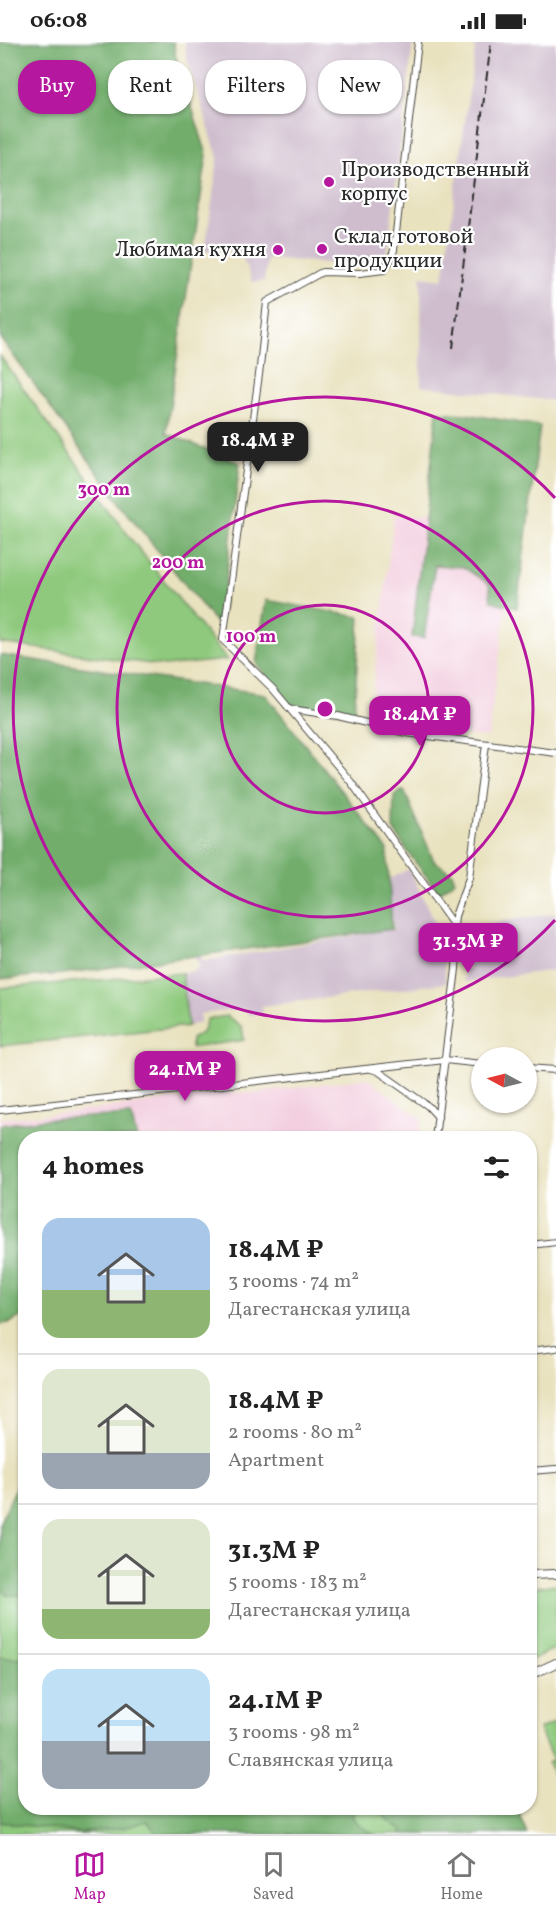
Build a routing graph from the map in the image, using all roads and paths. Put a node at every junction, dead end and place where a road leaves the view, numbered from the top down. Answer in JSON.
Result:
{"nodes":[{"id":1,"x":418,"y":42,"type":"edge"},
{"id":2,"x":289,"y":709,"type":"junction"},
{"id":3,"x":486,"y":744,"type":"junction"},
{"id":4,"x":556,"y":753,"type":"edge"},
{"id":5,"x":454,"y":926,"type":"junction"},
{"id":6,"x":445,"y":1060,"type":"junction"},
{"id":7,"x":471,"y":1063,"type":"edge"},
{"id":8,"x":369,"y":1068,"type":"junction"},
{"id":9,"x":537,"y":1069,"type":"edge"},
{"id":10,"x":556,"y":1070,"type":"edge"},
{"id":11,"x":0,"y":1110,"type":"edge"},
{"id":12,"x":438,"y":1117,"type":"junction"},
{"id":13,"x":436,"y":1131,"type":"edge"},
{"id":14,"x":556,"y":1242,"type":"edge"},
{"id":15,"x":537,"y":1244,"type":"edge"},
{"id":16,"x":556,"y":1348,"type":"edge"},
{"id":17,"x":537,"y":1350,"type":"edge"},
{"id":18,"x":556,"y":1469,"type":"edge"},
{"id":19,"x":537,"y":1470,"type":"edge"},
{"id":20,"x":556,"y":1574,"type":"edge"},
{"id":21,"x":537,"y":1575,"type":"edge"},
{"id":22,"x":556,"y":1663,"type":"edge"},
{"id":23,"x":537,"y":1672,"type":"edge"}],
"edges":[{"from":1,"to":2,"type":"street"},
{"from":2,"to":3,"type":"street"},
{"from":2,"to":5,"type":"street"},
{"from":3,"to":4,"type":"street"},
{"from":3,"to":5,"type":"street"},
{"from":5,"to":6,"type":"street"},
{"from":6,"to":7,"type":"street"},
{"from":6,"to":8,"type":"street"},
{"from":6,"to":12,"type":"street"},
{"from":8,"to":11,"type":"street"},
{"from":8,"to":12,"type":"street"},
{"from":9,"to":10,"type":"street"},
{"from":12,"to":13,"type":"street"},
{"from":14,"to":15,"type":"street"},
{"from":16,"to":17,"type":"street"},
{"from":18,"to":19,"type":"street"},
{"from":20,"to":21,"type":"street"},
{"from":22,"to":23,"type":"street"}]}
